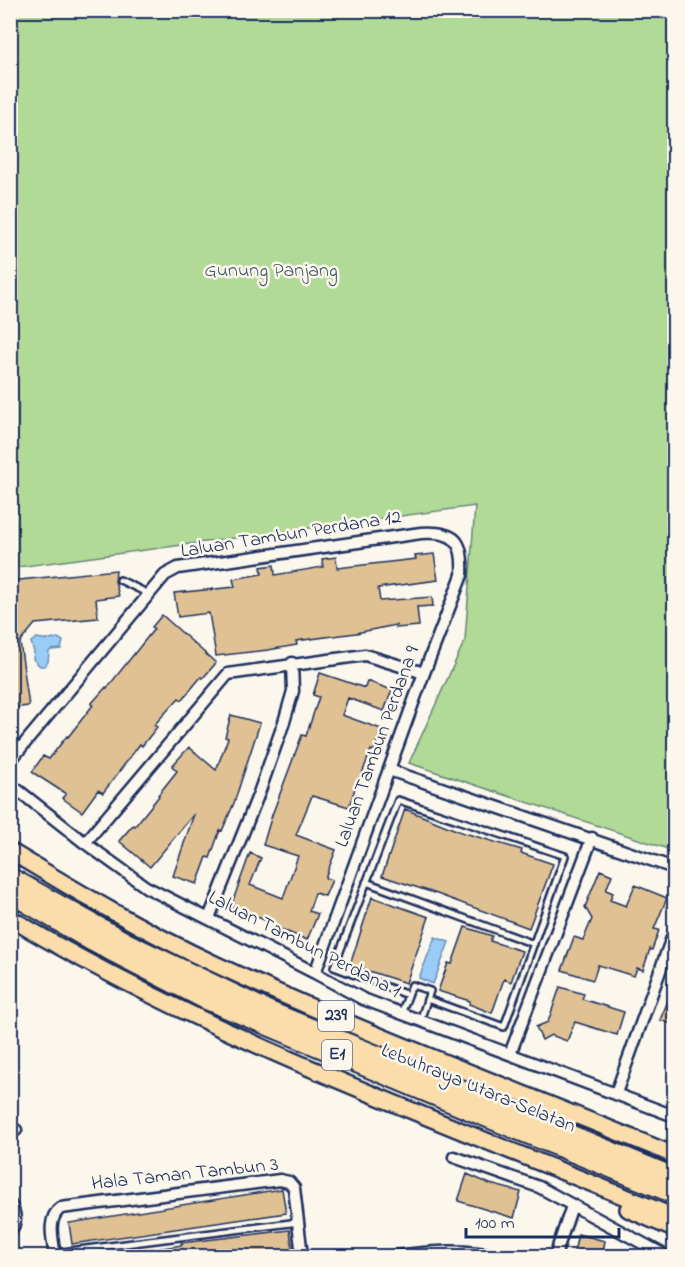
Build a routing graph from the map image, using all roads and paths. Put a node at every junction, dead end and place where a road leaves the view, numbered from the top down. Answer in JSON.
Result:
{"nodes":[{"id":1,"x":449,"y":535,"type":"joint"},
{"id":2,"x":120,"y":580,"type":"dead end"},
{"id":3,"x":149,"y":594,"type":"junction"},
{"id":4,"x":292,"y":663,"type":"junction"},
{"id":5,"x":424,"y":673,"type":"junction"},
{"id":6,"x":10,"y":761,"type":"edge"},
{"id":7,"x":389,"y":770,"type":"junction"},
{"id":8,"x":10,"y":784,"type":"edge"},
{"id":9,"x":592,"y":838,"type":"junction"},
{"id":10,"x":85,"y":843,"type":"junction"},
{"id":11,"x":10,"y":851,"type":"edge"},
{"id":12,"x":675,"y":868,"type":"edge"},
{"id":13,"x":10,"y":877,"type":"edge"},
{"id":14,"x":366,"y":882,"type":"junction"},
{"id":15,"x":10,"y":893,"type":"edge"},
{"id":16,"x":10,"y":918,"type":"edge"},
{"id":17,"x":209,"y":918,"type":"junction"},
{"id":18,"x":675,"y":932,"type":"edge"},
{"id":19,"x":534,"y":944,"type":"junction"},
{"id":20,"x":315,"y":973,"type":"junction"},
{"id":21,"x":408,"y":995,"type":"junction"},
{"id":22,"x":427,"y":999,"type":"junction"},
{"id":23,"x":401,"y":1014,"type":"junction"},
{"id":24,"x":420,"y":1021,"type":"junction"},
{"id":25,"x":510,"y":1054,"type":"junction"},
{"id":26,"x":615,"y":1093,"type":"junction"},
{"id":27,"x":675,"y":1116,"type":"edge"},
{"id":28,"x":504,"y":1147,"type":"junction"},
{"id":29,"x":675,"y":1155,"type":"edge"},
{"id":30,"x":454,"y":1157,"type":"dead end"},
{"id":31,"x":675,"y":1177,"type":"edge"},
{"id":32,"x":675,"y":1194,"type":"edge"},
{"id":33,"x":10,"y":1204,"type":"edge"},
{"id":34,"x":572,"y":1206,"type":"junction"},
{"id":35,"x":675,"y":1217,"type":"edge"},
{"id":36,"x":299,"y":1222,"type":"junction"},
{"id":37,"x":675,"y":1229,"type":"edge"},
{"id":38,"x":10,"y":1230,"type":"edge"},
{"id":39,"x":440,"y":1254,"type":"edge"},
{"id":40,"x":55,"y":1255,"type":"edge"},
{"id":41,"x":492,"y":1256,"type":"edge"},
{"id":42,"x":302,"y":1257,"type":"edge"},
{"id":43,"x":394,"y":1257,"type":"edge"},
{"id":44,"x":555,"y":1257,"type":"edge"},
{"id":45,"x":666,"y":1257,"type":"edge"}],
"edges":[{"from":1,"to":3,"type":"street","name":"Laluan Tambun Perdana 12"},
{"from":1,"to":5,"type":"street","name":"Laluan Tambun Perdana 9"},
{"from":2,"to":3,"type":"lane"},
{"from":3,"to":6,"type":"street","name":"Laluan Tambun Perdana 12"},
{"from":4,"to":5,"type":"street"},
{"from":4,"to":10,"type":"street"},
{"from":4,"to":17,"type":"street"},
{"from":5,"to":7,"type":"street","name":"Laluan Tambun Perdana 9"},
{"from":7,"to":9,"type":"street"},
{"from":7,"to":20,"type":"street","name":"Laluan Tambun Perdana 9"},
{"from":8,"to":10,"type":"street","name":"Laluan Tambun Perdana 1"},
{"from":9,"to":12,"type":"street"},
{"from":9,"to":25,"type":"street"},
{"from":10,"to":17,"type":"street","name":"Laluan Tambun Perdana 1"},
{"from":11,"to":29,"type":"main road","number":"239"},
{"from":13,"to":31,"type":"highway","name":"Lebuhraya Utara–Selatan","number":"E1"},
{"from":14,"to":19,"type":"lane"},
{"from":14,"to":19,"type":"lane"},
{"from":14,"to":21,"type":"lane"},
{"from":15,"to":32,"type":"highway","name":"Lebuhraya Utara–Selatan","number":"E1"},
{"from":16,"to":28,"type":"main road"},
{"from":17,"to":20,"type":"street","name":"Laluan Tambun Perdana 1"},
{"from":18,"to":26,"type":"street"},
{"from":19,"to":22,"type":"lane"},
{"from":20,"to":23,"type":"street","name":"Laluan Tambun Perdana 1"},
{"from":21,"to":22,"type":"lane"},
{"from":21,"to":23,"type":"lane"},
{"from":22,"to":24,"type":"lane"},
{"from":23,"to":24,"type":"street","name":"Laluan Tambun Perdana 1"},
{"from":24,"to":25,"type":"street","name":"Laluan Tambun Perdana 1"},
{"from":25,"to":26,"type":"street","name":"Laluan Tambun Perdana 1"},
{"from":26,"to":27,"type":"street","name":"Laluan Tambun Perdana 1"},
{"from":28,"to":35,"type":"main road"},
{"from":28,"to":37,"type":"main road"},
{"from":30,"to":34,"type":"street"},
{"from":33,"to":38,"type":"street"},
{"from":34,"to":44,"type":"street"},
{"from":34,"to":45,"type":"street"},
{"from":36,"to":40,"type":"lane"},
{"from":36,"to":40,"type":"street","name":"Hala Taman Tambun 3"},
{"from":36,"to":42,"type":"street","name":"Hala Taman Tambun 3"},
{"from":39,"to":41,"type":"street"},
{"from":39,"to":43,"type":"street"}]}
